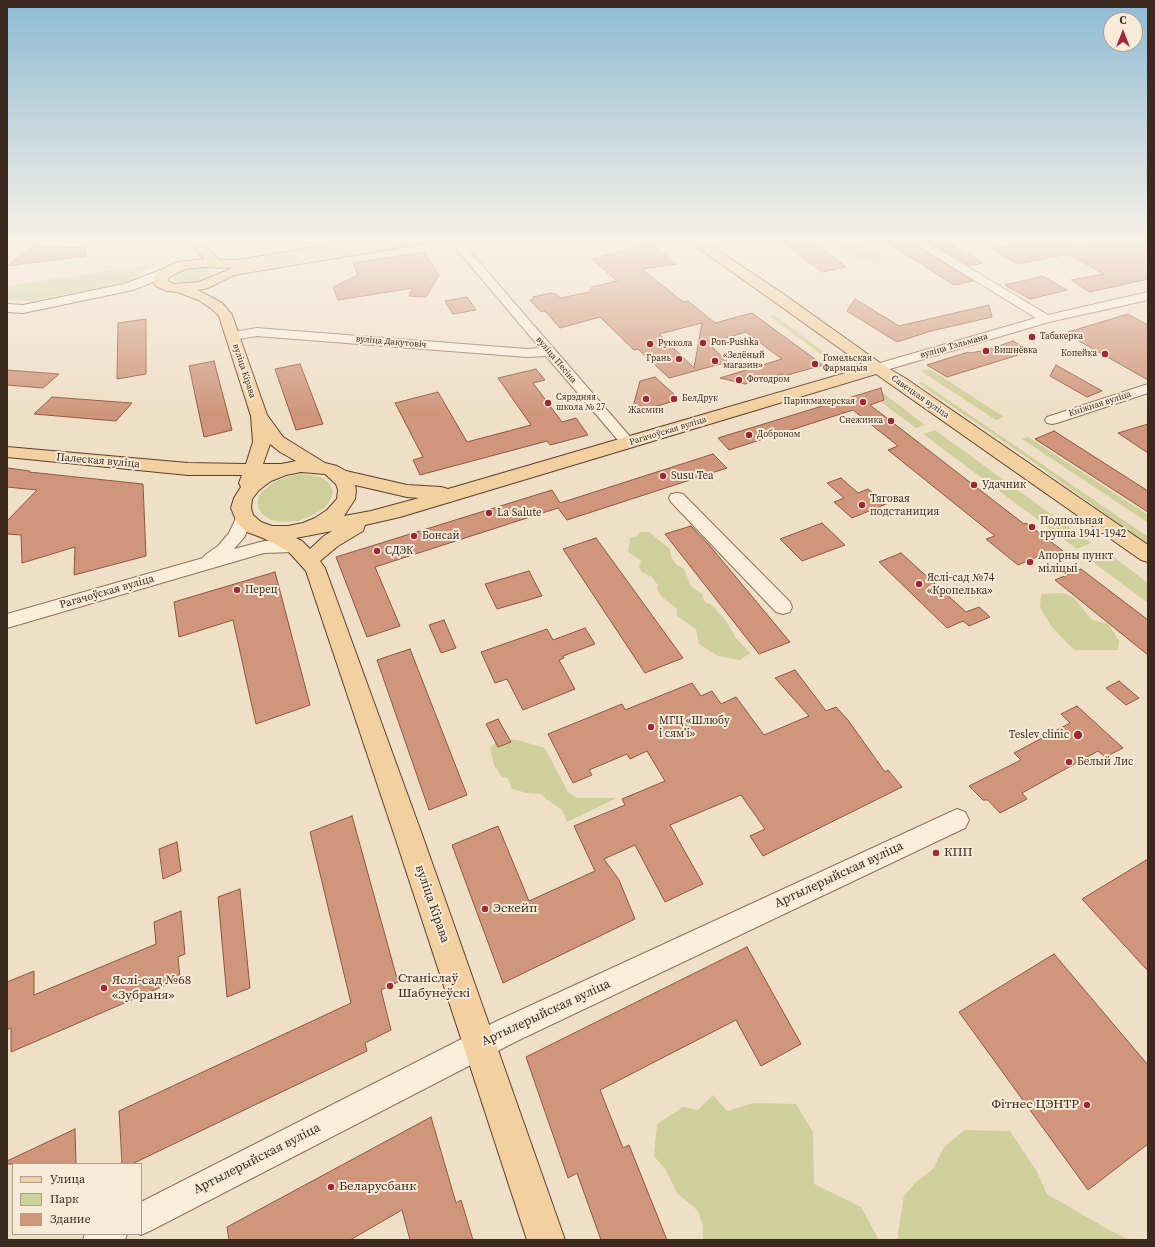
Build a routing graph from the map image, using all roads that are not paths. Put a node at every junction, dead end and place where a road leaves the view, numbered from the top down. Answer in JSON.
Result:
{"nodes":[{"id":1,"x":79,"y":297,"type":"edge"},
{"id":2,"x":204,"y":297,"type":"edge"},
{"id":3,"x":220,"y":297,"type":"edge"},
{"id":4,"x":224,"y":297,"type":"edge"},
{"id":5,"x":502,"y":297,"type":"edge"},
{"id":6,"x":779,"y":297,"type":"edge"},
{"id":7,"x":1008,"y":297,"type":"edge"},
{"id":8,"x":1143,"y":297,"type":"edge"},
{"id":9,"x":224,"y":301,"type":"junction"},
{"id":10,"x":7,"y":308,"type":"edge"},
{"id":11,"x":1046,"y":320,"type":"junction"},
{"id":12,"x":233,"y":336,"type":"junction"},
{"id":13,"x":549,"y":352,"type":"junction"},
{"id":14,"x":878,"y":368,"type":"junction"},
{"id":15,"x":1148,"y":388,"type":"edge"},
{"id":16,"x":259,"y":416,"type":"junction"},
{"id":17,"x":1052,"y":420,"type":"dead end"},
{"id":18,"x":628,"y":443,"type":"junction"},
{"id":19,"x":7,"y":452,"type":"edge"},
{"id":20,"x":319,"y":467,"type":"junction"},
{"id":21,"x":188,"y":469,"type":"junction"},
{"id":22,"x":252,"y":469,"type":"junction"},
{"id":23,"x":281,"y":470,"type":"junction"},
{"id":24,"x":340,"y":476,"type":"junction"},
{"id":25,"x":458,"y":493,"type":"junction"},
{"id":26,"x":243,"y":498,"type":"junction"},
{"id":27,"x":678,"y":498,"type":"dead end"},
{"id":28,"x":244,"y":518,"type":"junction"},
{"id":29,"x":371,"y":518,"type":"junction"},
{"id":30,"x":331,"y":521,"type":"junction"},
{"id":31,"x":267,"y":540,"type":"junction"},
{"id":32,"x":1148,"y":555,"type":"edge"},
{"id":33,"x":316,"y":561,"type":"junction"},
{"id":34,"x":207,"y":563,"type":"junction"},
{"id":35,"x":783,"y":607,"type":"dead end"},
{"id":36,"x":7,"y":621,"type":"edge"},
{"id":37,"x":957,"y":820,"type":"dead end"},
{"id":38,"x":479,"y":1045,"type":"junction"},
{"id":39,"x":142,"y":1218,"type":"edge"},
{"id":40,"x":109,"y":1235,"type":"edge"},
{"id":41,"x":99,"y":1240,"type":"edge"},
{"id":42,"x":546,"y":1240,"type":"edge"}],
"edges":[{"from":1,"to":10,"type":"main road"},
{"from":2,"to":9,"type":"main road"},
{"from":3,"to":9,"type":"main road","name":"вуліца Кірава"},
{"from":4,"to":9,"type":"main road"},
{"from":5,"to":13,"type":"street","name":"вуліца Песіна"},
{"from":6,"to":14,"type":"main road","name":"Савецкая вуліца"},
{"from":7,"to":11,"type":"street"},
{"from":8,"to":11,"type":"street","name":"вуліца Тэльмана"},
{"from":9,"to":12,"type":"main road","name":"вуліца Кірава"},
{"from":11,"to":14,"type":"street","name":"вуліца Тэльмана"},
{"from":12,"to":13,"type":"street","name":"вуліца Дакутовіч"},
{"from":12,"to":16,"type":"main road","name":"вуліца Кірава"},
{"from":13,"to":18,"type":"street","name":"вуліца Песіна"},
{"from":14,"to":18,"type":"main road","name":"Рагачоўская вуліца"},
{"from":14,"to":32,"type":"main road","name":"Савецкая вуліца"},
{"from":15,"to":17,"type":"street","name":"Кніжная вуліца"},
{"from":16,"to":20,"type":"main road","name":"вуліца Кірава"},
{"from":16,"to":21,"type":"main road"},
{"from":16,"to":22,"type":"main road","name":"вуліца Кірава"},
{"from":18,"to":25,"type":"main road","name":"Рагачоўская вуліца"},
{"from":19,"to":21,"type":"main road","name":"Палеская вуліца"},
{"from":20,"to":23,"type":"main road"},
{"from":20,"to":24,"type":"main road"},
{"from":21,"to":22,"type":"main road","name":"Палеская вуліца"},
{"from":21,"to":26,"type":"main road","name":"Палеская вуліца"},
{"from":22,"to":23,"type":"main road","name":"Палеская вуліца"},
{"from":22,"to":26,"type":"main road","name":"вуліца Кірава"},
{"from":23,"to":26,"type":"main road"},
{"from":24,"to":25,"type":"main road","name":"Рагачоўская вуліца"},
{"from":24,"to":30,"type":"main road"},
{"from":25,"to":29,"type":"main road","name":"Рагачоўская вуліца"},
{"from":26,"to":28,"type":"main road"},
{"from":27,"to":35,"type":"street"},
{"from":28,"to":31,"type":"main road"},
{"from":28,"to":34,"type":"street","name":"Рагачоўская вуліца"},
{"from":29,"to":30,"type":"main road","name":"Рагачоўская вуліца"},
{"from":29,"to":33,"type":"main road"},
{"from":30,"to":31,"type":"main road","name":"Рагачоўская вуліца"},
{"from":30,"to":33,"type":"main road"},
{"from":31,"to":33,"type":"main road","name":"вуліца Кірава"},
{"from":31,"to":34,"type":"street","name":"Рагачоўская вуліца"},
{"from":33,"to":38,"type":"main road","name":"вуліца Кірава"},
{"from":34,"to":36,"type":"street","name":"Рагачоўская вуліца"},
{"from":37,"to":38,"type":"street","name":"Артылерыйская вуліца"},
{"from":38,"to":39,"type":"street","name":"Артылерыйская вуліца"},
{"from":38,"to":42,"type":"main road","name":"вуліца Кірава"},
{"from":40,"to":41,"type":"street"}]}
